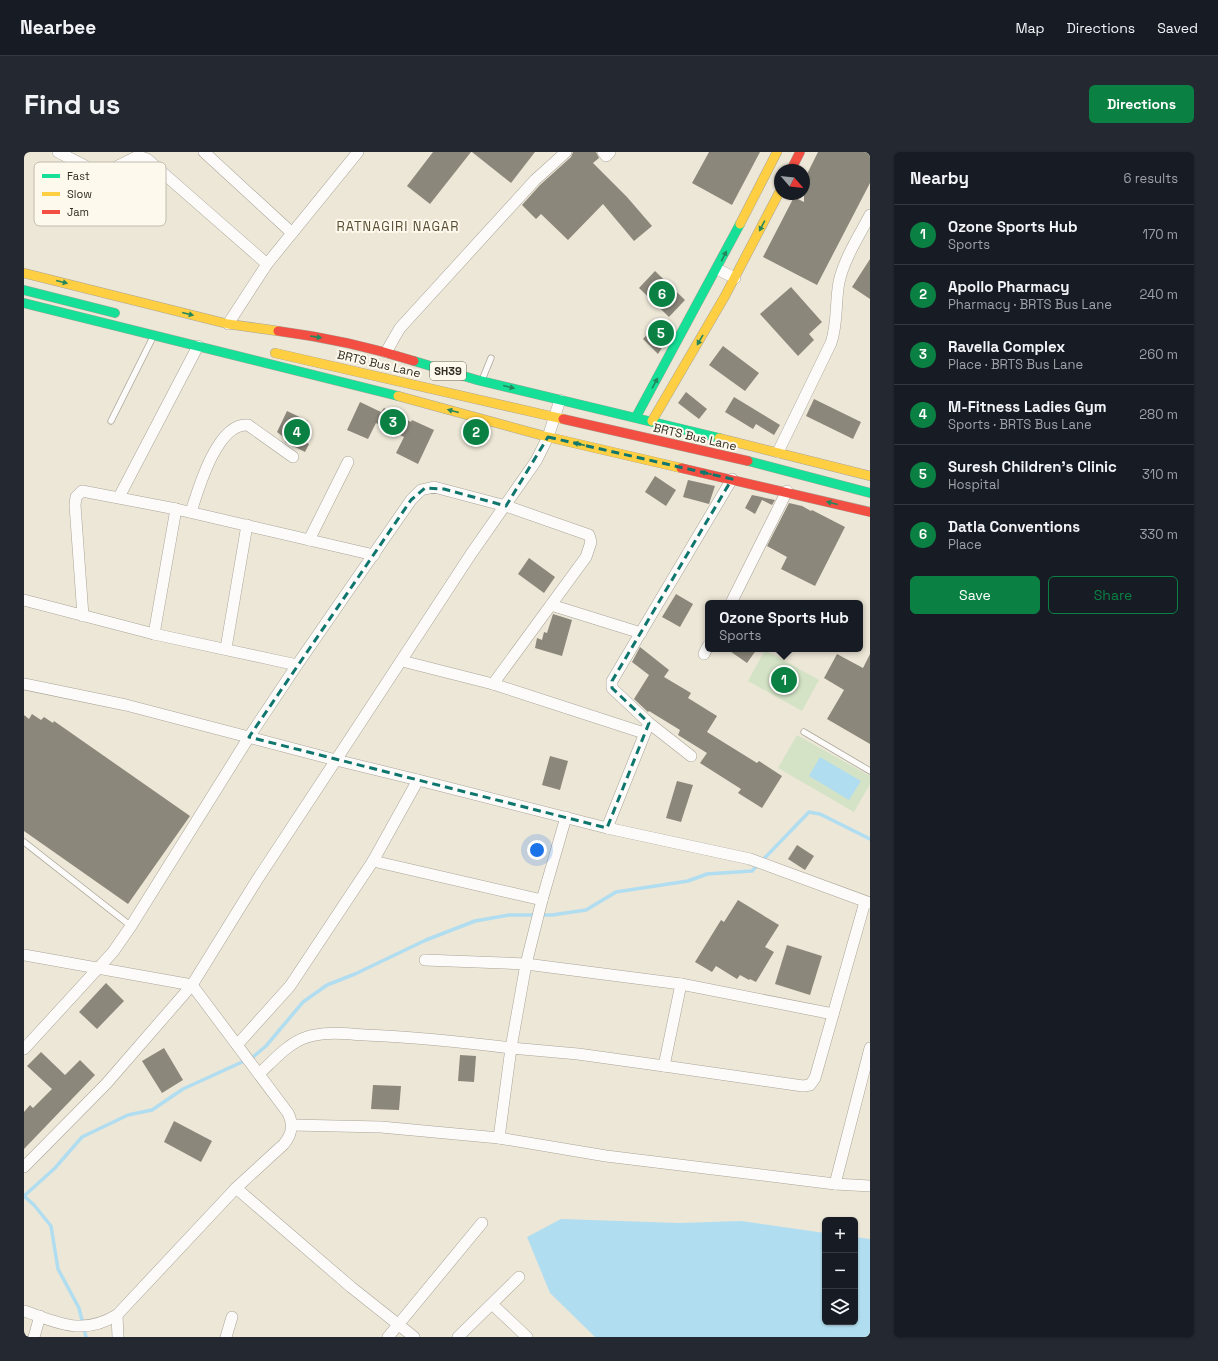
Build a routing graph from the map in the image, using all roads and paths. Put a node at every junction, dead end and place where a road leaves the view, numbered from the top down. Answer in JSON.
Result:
{"nodes":[{"id":1,"x":58,"y":152,"type":"edge"},
{"id":2,"x":204,"y":152,"type":"edge"},
{"id":3,"x":566,"y":152,"type":"edge"},
{"id":4,"x":603,"y":152,"type":"edge"},
{"id":5,"x":610,"y":152,"type":"edge"},
{"id":6,"x":777,"y":152,"type":"edge"},
{"id":7,"x":800,"y":152,"type":"edge"},
{"id":8,"x":141,"y":154,"type":"edge"},
{"id":9,"x":353,"y":154,"type":"edge"},
{"id":10,"x":78,"y":162,"type":"edge"},
{"id":11,"x":126,"y":162,"type":"edge"},
{"id":12,"x":150,"y":162,"type":"edge"},
{"id":13,"x":794,"y":164,"type":"edge"},
{"id":14,"x":166,"y":176,"type":"edge"},
{"id":15,"x":775,"y":200,"type":"edge"},
{"id":16,"x":870,"y":215,"type":"edge"},
{"id":17,"x":292,"y":233,"type":"junction"},
{"id":18,"x":267,"y":264,"type":"junction"},
{"id":19,"x":717,"y":269,"type":"junction"},
{"id":20,"x":24,"y":273,"type":"edge"},
{"id":21,"x":735,"y":278,"type":"junction"},
{"id":22,"x":24,"y":290,"type":"edge"},
{"id":23,"x":26,"y":307,"type":"edge"},
{"id":24,"x":124,"y":315,"type":"dead end"},
{"id":25,"x":228,"y":324,"type":"junction"},
{"id":26,"x":154,"y":335,"type":"junction"},
{"id":27,"x":198,"y":346,"type":"junction"},
{"id":28,"x":263,"y":350,"type":"dead end"},
{"id":29,"x":386,"y":352,"type":"junction"},
{"id":30,"x":491,"y":358,"type":"dead end"},
{"id":31,"x":482,"y":381,"type":"junction"},
{"id":32,"x":560,"y":400,"type":"junction"},
{"id":33,"x":636,"y":417,"type":"junction"},
{"id":34,"x":554,"y":418,"type":"junction"},
{"id":35,"x":111,"y":421,"type":"dead end"},
{"id":36,"x":652,"y":422,"type":"junction"},
{"id":37,"x":548,"y":437,"type":"junction"},
{"id":38,"x":778,"y":452,"type":"junction"},
{"id":39,"x":293,"y":457,"type":"dead end"},
{"id":40,"x":348,"y":462,"type":"dead end"},
{"id":41,"x":870,"y":476,"type":"edge"},
{"id":42,"x":732,"y":479,"type":"junction"},
{"id":43,"x":787,"y":492,"type":"junction"},
{"id":44,"x":870,"y":493,"type":"edge"},
{"id":45,"x":119,"y":497,"type":"junction"},
{"id":46,"x":506,"y":506,"type":"junction"},
{"id":47,"x":176,"y":509,"type":"junction"},
{"id":48,"x":191,"y":512,"type":"junction"},
{"id":49,"x":870,"y":512,"type":"edge"},
{"id":50,"x":248,"y":525,"type":"junction"},
{"id":51,"x":309,"y":540,"type":"junction"},
{"id":52,"x":374,"y":555,"type":"junction"},
{"id":53,"x":24,"y":600,"type":"edge"},
{"id":54,"x":733,"y":600,"type":"edge"},
{"id":55,"x":551,"y":605,"type":"junction"},
{"id":56,"x":83,"y":616,"type":"junction"},
{"id":57,"x":641,"y":633,"type":"junction"},
{"id":58,"x":154,"y":634,"type":"junction"},
{"id":59,"x":226,"y":648,"type":"junction"},
{"id":60,"x":402,"y":661,"type":"junction"},
{"id":61,"x":297,"y":665,"type":"junction"},
{"id":62,"x":24,"y":684,"type":"edge"},
{"id":63,"x":493,"y":684,"type":"junction"},
{"id":64,"x":649,"y":723,"type":"junction"},
{"id":65,"x":804,"y":732,"type":"dead end"},
{"id":66,"x":644,"y":733,"type":"junction"},
{"id":67,"x":249,"y":737,"type":"junction"},
{"id":68,"x":691,"y":756,"type":"dead end"},
{"id":69,"x":336,"y":760,"type":"junction"},
{"id":70,"x":870,"y":771,"type":"edge"},
{"id":71,"x":418,"y":780,"type":"junction"},
{"id":72,"x":566,"y":817,"type":"junction"},
{"id":73,"x":607,"y":828,"type":"junction"},
{"id":74,"x":24,"y":842,"type":"edge"},
{"id":75,"x":373,"y":861,"type":"junction"},
{"id":76,"x":868,"y":902,"type":"edge"},
{"id":77,"x":541,"y":903,"type":"junction"},
{"id":78,"x":131,"y":926,"type":"junction"},
{"id":79,"x":24,"y":955,"type":"edge"},
{"id":80,"x":426,"y":960,"type":"dead end"},
{"id":81,"x":526,"y":964,"type":"junction"},
{"id":82,"x":98,"y":969,"type":"junction"},
{"id":83,"x":681,"y":984,"type":"junction"},
{"id":84,"x":192,"y":985,"type":"junction"},
{"id":85,"x":833,"y":1014,"type":"junction"},
{"id":86,"x":24,"y":1035,"type":"edge"},
{"id":87,"x":36,"y":1037,"type":"junction"},
{"id":88,"x":238,"y":1047,"type":"junction"},
{"id":89,"x":512,"y":1048,"type":"junction"},
{"id":90,"x":870,"y":1048,"type":"edge"},
{"id":91,"x":24,"y":1049,"type":"edge"},
{"id":92,"x":664,"y":1066,"type":"junction"},
{"id":93,"x":256,"y":1071,"type":"junction"},
{"id":94,"x":292,"y":1126,"type":"junction"},
{"id":95,"x":499,"y":1138,"type":"junction"},
{"id":96,"x":24,"y":1167,"type":"edge"},
{"id":97,"x":836,"y":1184,"type":"junction"},
{"id":98,"x":870,"y":1186,"type":"edge"},
{"id":99,"x":236,"y":1188,"type":"junction"},
{"id":100,"x":482,"y":1223,"type":"dead end"},
{"id":101,"x":519,"y":1277,"type":"dead end"},
{"id":102,"x":493,"y":1305,"type":"junction"},
{"id":103,"x":24,"y":1311,"type":"edge"},
{"id":104,"x":117,"y":1315,"type":"junction"},
{"id":105,"x":40,"y":1316,"type":"junction"},
{"id":106,"x":232,"y":1318,"type":"dead end"},
{"id":107,"x":397,"y":1325,"type":"junction"},
{"id":108,"x":522,"y":1336,"type":"edge"},
{"id":109,"x":34,"y":1337,"type":"edge"},
{"id":110,"x":118,"y":1337,"type":"edge"},
{"id":111,"x":226,"y":1337,"type":"edge"},
{"id":112,"x":388,"y":1337,"type":"edge"},
{"id":113,"x":414,"y":1337,"type":"edge"},
{"id":114,"x":458,"y":1337,"type":"edge"}],
"edges":[{"from":1,"to":10,"type":"street"},
{"from":2,"to":17,"type":"street"},
{"from":3,"to":29,"type":"street"},
{"from":4,"to":5,"type":"street"},
{"from":19,"to":6,"type":"main road","one_way":true},
{"from":7,"to":13,"type":"main road"},
{"from":8,"to":11,"type":"street"},
{"from":8,"to":12,"type":"street"},
{"from":9,"to":17,"type":"street"},
{"from":14,"to":18,"type":"street"},
{"from":15,"to":21,"type":"main road","one_way":true},
{"from":16,"to":38,"type":"street"},
{"from":17,"to":18,"type":"street"},
{"from":18,"to":25,"type":"street"},
{"from":19,"to":21,"type":"street"},
{"from":33,"to":19,"type":"main road","one_way":true},
{"from":20,"to":25,"type":"main road","number":"SH39","one_way":true},
{"from":21,"to":36,"type":"main road","one_way":true},
{"from":22,"to":24,"type":"main road"},
{"from":23,"to":26,"type":"main road"},
{"from":25,"to":29,"type":"main road","number":"SH39","one_way":true},
{"from":26,"to":27,"type":"main road"},
{"from":26,"to":35,"type":"lane"},
{"from":37,"to":27,"type":"main road","one_way":true},
{"from":27,"to":45,"type":"street"},
{"from":28,"to":34,"type":"main road","name":"BRTS Bus Lane"},
{"from":29,"to":31,"type":"main road","number":"SH39"},
{"from":30,"to":31,"type":"lane"},
{"from":31,"to":32,"type":"main road","number":"SH39","one_way":true},
{"from":32,"to":33,"type":"main road","number":"SH39"},
{"from":32,"to":34,"type":"street"},
{"from":33,"to":36,"type":"main road","number":"SH39"},
{"from":34,"to":37,"type":"street"},
{"from":34,"to":44,"type":"main road","name":"BRTS Bus Lane"},
{"from":36,"to":38,"type":"main road","number":"SH39"},
{"from":42,"to":37,"type":"main road","one_way":true},
{"from":37,"to":46,"type":"street"},
{"from":38,"to":41,"type":"main road","number":"SH39"},
{"from":39,"to":48,"type":"street"},
{"from":40,"to":51,"type":"street"},
{"from":42,"to":43,"type":"main road"},
{"from":42,"to":57,"type":"street"},
{"from":49,"to":43,"type":"main road","one_way":true},
{"from":43,"to":54,"type":"street"},
{"from":45,"to":47,"type":"street"},
{"from":45,"to":56,"type":"street"},
{"from":46,"to":52,"type":"street"},
{"from":46,"to":55,"type":"street"},
{"from":46,"to":60,"type":"street"},
{"from":47,"to":48,"type":"street"},
{"from":47,"to":58,"type":"street"},
{"from":48,"to":50,"type":"street"},
{"from":50,"to":51,"type":"street"},
{"from":50,"to":59,"type":"street"},
{"from":51,"to":52,"type":"street"},
{"from":52,"to":61,"type":"street"},
{"from":53,"to":56,"type":"street"},
{"from":55,"to":57,"type":"street"},
{"from":55,"to":63,"type":"street"},
{"from":56,"to":58,"type":"street"},
{"from":57,"to":64,"type":"street"},
{"from":58,"to":59,"type":"street"},
{"from":59,"to":61,"type":"street"},
{"from":60,"to":63,"type":"street"},
{"from":60,"to":69,"type":"street"},
{"from":61,"to":67,"type":"street"},
{"from":62,"to":67,"type":"street"},
{"from":63,"to":66,"type":"street"},
{"from":64,"to":66,"type":"street"},
{"from":64,"to":68,"type":"street"},
{"from":65,"to":70,"type":"lane"},
{"from":66,"to":73,"type":"street"},
{"from":67,"to":69,"type":"street"},
{"from":67,"to":78,"type":"street"},
{"from":69,"to":71,"type":"street"},
{"from":69,"to":84,"type":"street"},
{"from":71,"to":72,"type":"street"},
{"from":71,"to":75,"type":"street"},
{"from":72,"to":73,"type":"street"},
{"from":72,"to":77,"type":"street"},
{"from":73,"to":76,"type":"street"},
{"from":74,"to":78,"type":"lane"},
{"from":75,"to":77,"type":"street"},
{"from":75,"to":88,"type":"street"},
{"from":76,"to":85,"type":"street"},
{"from":77,"to":81,"type":"street"},
{"from":78,"to":82,"type":"street"},
{"from":79,"to":82,"type":"street"},
{"from":80,"to":81,"type":"street"},
{"from":81,"to":83,"type":"street"},
{"from":81,"to":89,"type":"street"},
{"from":82,"to":84,"type":"street"},
{"from":82,"to":87,"type":"street"},
{"from":83,"to":85,"type":"street"},
{"from":83,"to":92,"type":"street"},
{"from":84,"to":88,"type":"street"},
{"from":84,"to":96,"type":"street"},
{"from":85,"to":92,"type":"street"},
{"from":86,"to":87,"type":"street"},
{"from":87,"to":91,"type":"street"},
{"from":88,"to":93,"type":"street"},
{"from":89,"to":92,"type":"street"},
{"from":89,"to":93,"type":"street"},
{"from":89,"to":95,"type":"street"},
{"from":90,"to":97,"type":"street"},
{"from":93,"to":94,"type":"street"},
{"from":94,"to":95,"type":"street"},
{"from":94,"to":99,"type":"street"},
{"from":95,"to":97,"type":"street"},
{"from":97,"to":98,"type":"street"},
{"from":99,"to":104,"type":"street"},
{"from":99,"to":107,"type":"street"},
{"from":100,"to":107,"type":"street"},
{"from":101,"to":102,"type":"street"},
{"from":102,"to":108,"type":"street"},
{"from":102,"to":114,"type":"street"},
{"from":103,"to":105,"type":"street"},
{"from":104,"to":105,"type":"street"},
{"from":104,"to":110,"type":"street"},
{"from":105,"to":109,"type":"street"},
{"from":106,"to":111,"type":"street"},
{"from":107,"to":112,"type":"street"},
{"from":107,"to":113,"type":"street"}]}
